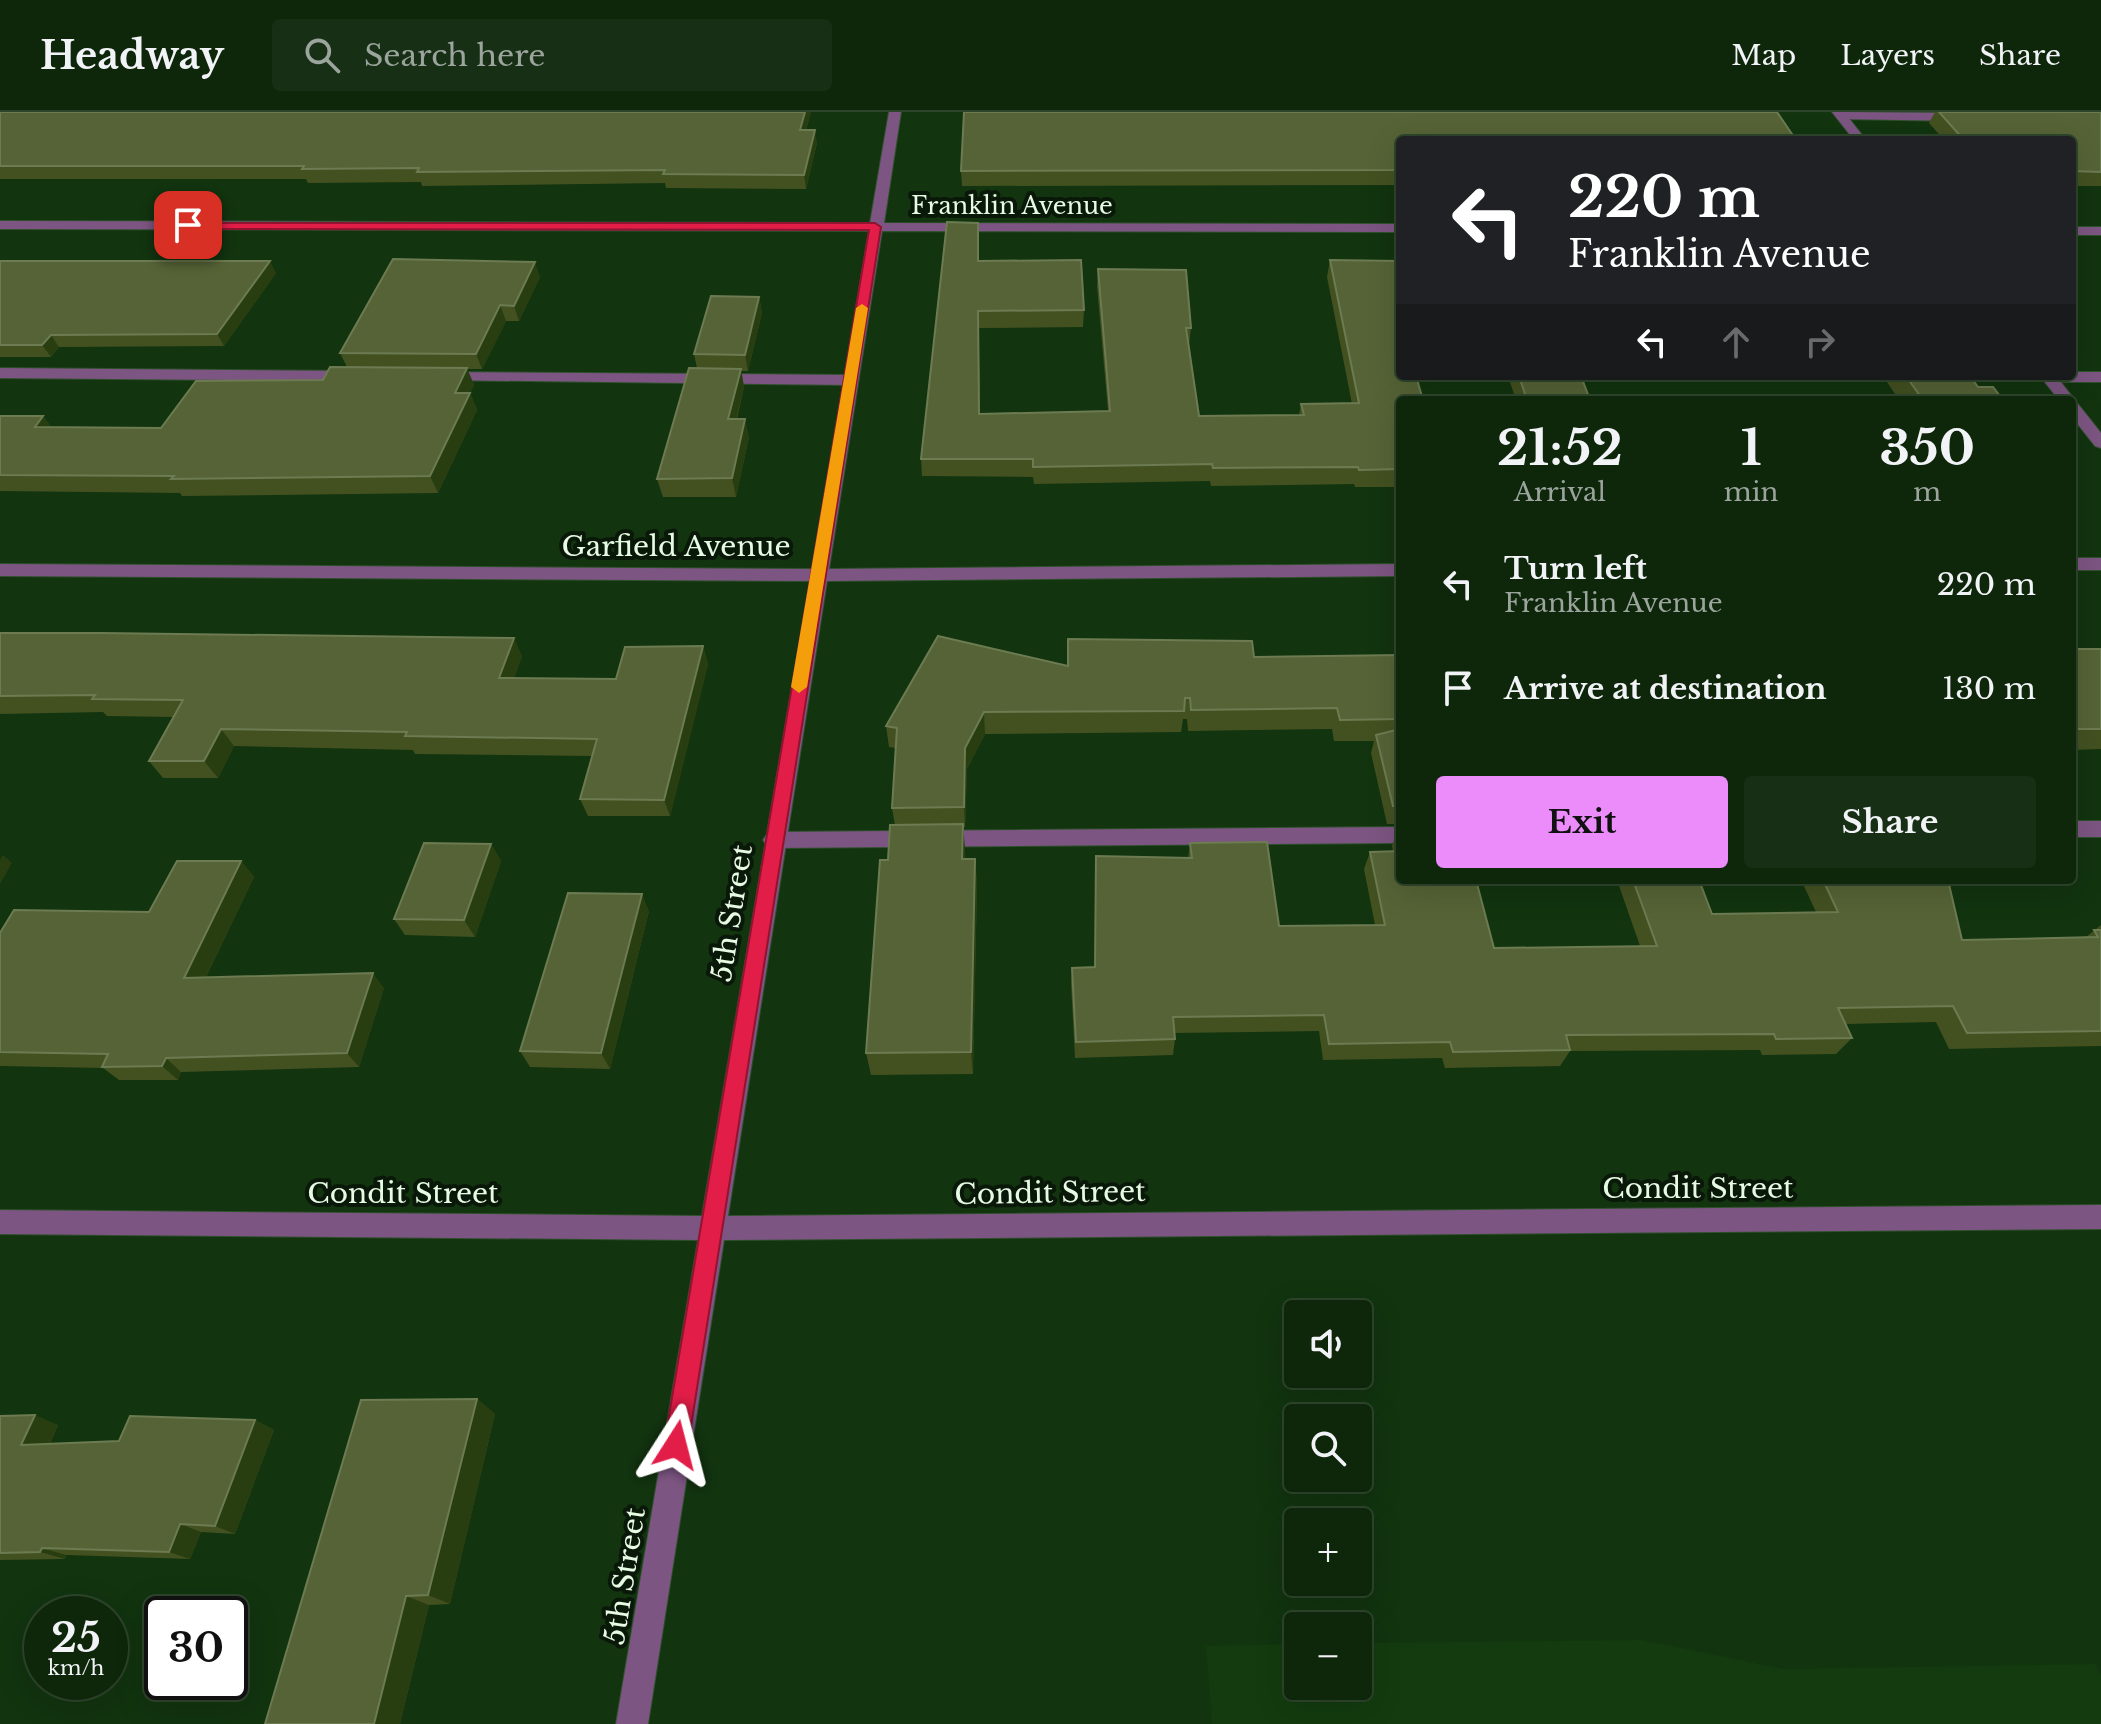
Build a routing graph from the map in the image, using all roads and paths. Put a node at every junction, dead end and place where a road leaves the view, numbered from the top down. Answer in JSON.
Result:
{"nodes":[{"id":1,"x":895,"y":112,"type":"edge"},
{"id":2,"x":1840,"y":114,"type":"edge"},
{"id":3,"x":1979,"y":117,"type":"edge"},
{"id":4,"x":1857,"y":136,"type":"edge"},
{"id":5,"x":0,"y":225,"type":"edge"},
{"id":6,"x":875,"y":227,"type":"junction"},
{"id":7,"x":1396,"y":228,"type":"edge"},
{"id":8,"x":2076,"y":231,"type":"edge"},
{"id":9,"x":2101,"y":231,"type":"edge"},
{"id":10,"x":0,"y":373,"type":"edge"},
{"id":11,"x":378,"y":376,"type":"edge"},
{"id":12,"x":425,"y":377,"type":"edge"},
{"id":13,"x":2076,"y":377,"type":"edge"},
{"id":14,"x":2101,"y":377,"type":"edge"},
{"id":15,"x":850,"y":380,"type":"junction"},
{"id":16,"x":2050,"y":380,"type":"edge"},
{"id":17,"x":2064,"y":396,"type":"edge"},
{"id":18,"x":2076,"y":412,"type":"edge"},
{"id":19,"x":2101,"y":443,"type":"edge"},
{"id":20,"x":2076,"y":564,"type":"edge"},
{"id":21,"x":2101,"y":564,"type":"edge"},
{"id":22,"x":0,"y":570,"type":"edge"},
{"id":23,"x":1396,"y":570,"type":"edge"},
{"id":24,"x":818,"y":575,"type":"junction"},
{"id":25,"x":2076,"y":829,"type":"edge"},
{"id":26,"x":2101,"y":829,"type":"edge"},
{"id":27,"x":1396,"y":835,"type":"edge"},
{"id":28,"x":774,"y":840,"type":"junction"},
{"id":29,"x":2101,"y":1217,"type":"edge"},
{"id":30,"x":0,"y":1222,"type":"edge"},
{"id":31,"x":710,"y":1228,"type":"junction"},
{"id":32,"x":632,"y":1724,"type":"edge"}],
"edges":[{"from":1,"to":6,"type":"street","name":"5th Street"},
{"from":2,"to":3,"type":"street"},
{"from":2,"to":4,"type":"street"},
{"from":5,"to":6,"type":"street","name":"Franklin Avenue"},
{"from":6,"to":7,"type":"street","name":"Franklin Avenue"},
{"from":6,"to":15,"type":"street","name":"5th Street"},
{"from":8,"to":9,"type":"street"},
{"from":10,"to":11,"type":"street"},
{"from":12,"to":15,"type":"street"},
{"from":13,"to":14,"type":"street"},
{"from":15,"to":24,"type":"street","name":"5th Street"},
{"from":16,"to":17,"type":"street"},
{"from":18,"to":19,"type":"street"},
{"from":20,"to":21,"type":"street"},
{"from":22,"to":24,"type":"street","name":"Garfield Avenue"},
{"from":23,"to":24,"type":"street","name":"Garfield Avenue"},
{"from":24,"to":28,"type":"street","name":"5th Street"},
{"from":25,"to":26,"type":"street"},
{"from":27,"to":28,"type":"street"},
{"from":28,"to":31,"type":"street","name":"5th Street"},
{"from":29,"to":31,"type":"street","name":"Condit Street"},
{"from":30,"to":31,"type":"street","name":"Condit Street"},
{"from":31,"to":32,"type":"street","name":"5th Street"}]}
